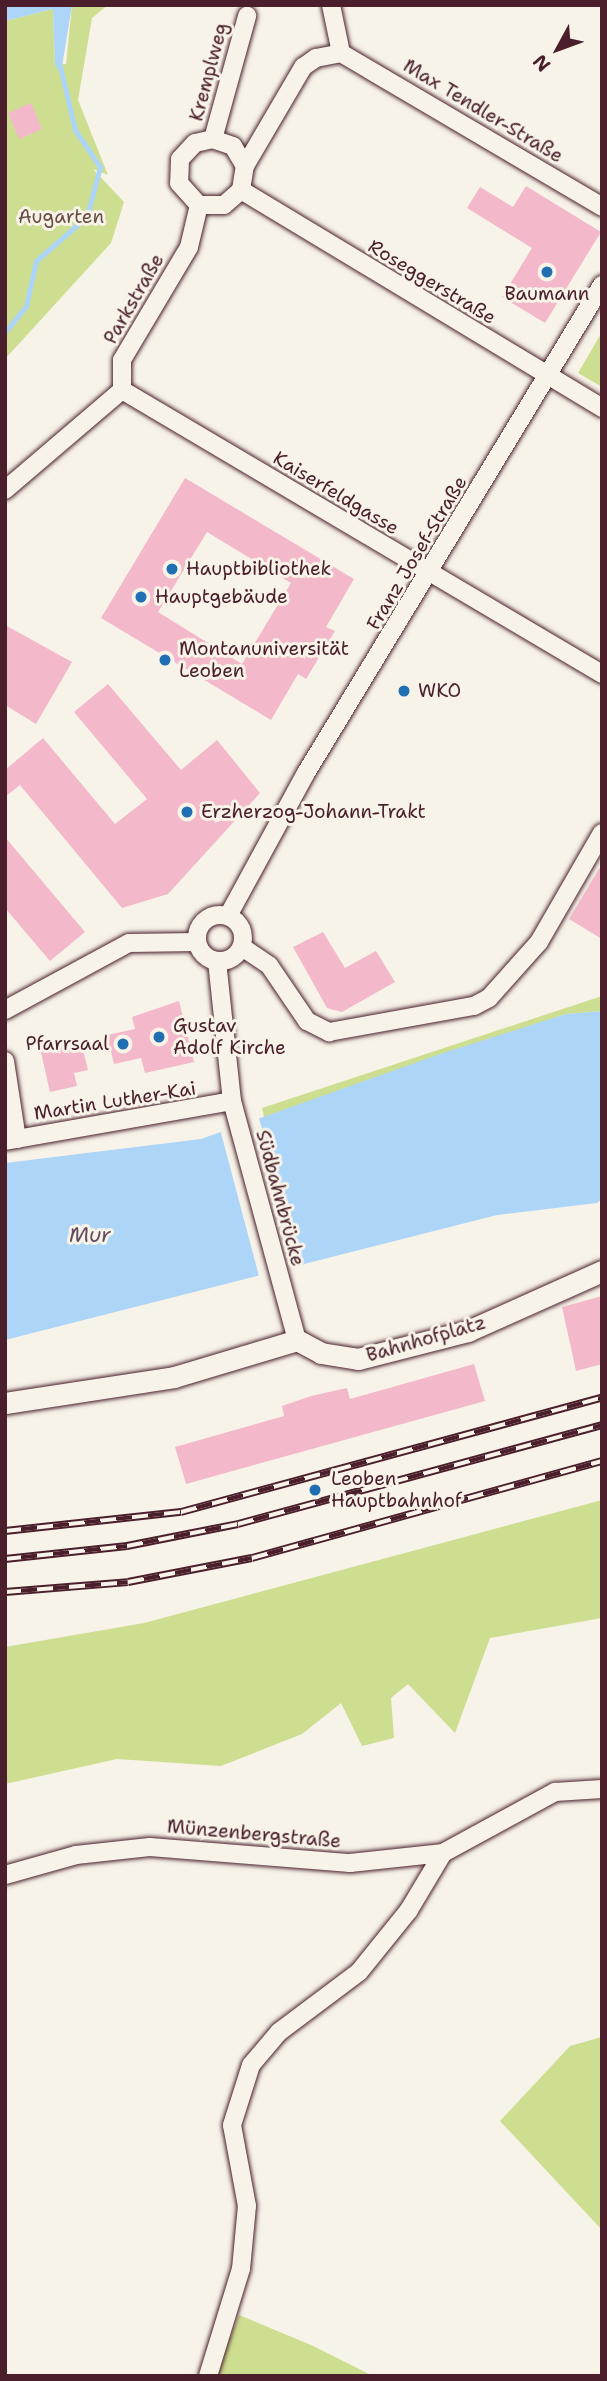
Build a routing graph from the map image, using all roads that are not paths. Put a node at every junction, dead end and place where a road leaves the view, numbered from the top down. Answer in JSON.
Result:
{"nodes":[{"id":1,"x":331,"y":5,"type":"edge"},
{"id":2,"x":247,"y":16,"type":"dead end"},
{"id":3,"x":341,"y":53,"type":"junction"},
{"id":4,"x":213,"y":139,"type":"junction"},
{"id":5,"x":245,"y":166,"type":"junction"},
{"id":6,"x":241,"y":190,"type":"junction"},
{"id":7,"x":199,"y":205,"type":"junction"},
{"id":8,"x":602,"y":207,"type":"edge"},
{"id":9,"x":602,"y":285,"type":"edge"},
{"id":10,"x":548,"y":377,"type":"junction"},
{"id":11,"x":122,"y":390,"type":"junction"},
{"id":12,"x":602,"y":408,"type":"edge"},
{"id":13,"x":5,"y":490,"type":"edge"},
{"id":14,"x":430,"y":573,"type":"junction"},
{"id":15,"x":602,"y":674,"type":"edge"},
{"id":16,"x":602,"y":833,"type":"edge"},
{"id":17,"x":228,"y":916,"type":"junction"},
{"id":18,"x":197,"y":942,"type":"junction"},
{"id":19,"x":242,"y":947,"type":"junction"},
{"id":20,"x":216,"y":961,"type":"junction"},
{"id":21,"x":5,"y":1010,"type":"edge"},
{"id":22,"x":5,"y":1061,"type":"edge"},
{"id":23,"x":234,"y":1109,"type":"junction"},
{"id":24,"x":11,"y":1140,"type":"edge"},
{"id":25,"x":602,"y":1271,"type":"edge"},
{"id":26,"x":297,"y":1340,"type":"junction"},
{"id":27,"x":5,"y":1403,"type":"edge"},
{"id":28,"x":602,"y":1789,"type":"edge"},
{"id":29,"x":443,"y":1853,"type":"junction"},
{"id":30,"x":5,"y":1875,"type":"edge"},
{"id":31,"x":208,"y":2376,"type":"edge"}],
"edges":[{"from":1,"to":3,"type":"street"},
{"from":2,"to":4,"type":"street","name":"Kremplweg"},
{"from":3,"to":5,"type":"street"},
{"from":3,"to":8,"type":"street","name":"Max Tendler-Straße"},
{"from":4,"to":5,"type":"street"},
{"from":4,"to":7,"type":"street"},
{"from":5,"to":6,"type":"street"},
{"from":6,"to":7,"type":"street"},
{"from":6,"to":10,"type":"street","name":"Roseggerstraße"},
{"from":7,"to":11,"type":"street","name":"Parkstraße"},
{"from":9,"to":10,"type":"street","name":"Franz Josef-Straße"},
{"from":10,"to":12,"type":"street","name":"Roseggerstraße"},
{"from":10,"to":14,"type":"street","name":"Franz Josef-Straße"},
{"from":11,"to":13,"type":"street"},
{"from":11,"to":14,"type":"street","name":"Kaiserfeldgasse"},
{"from":14,"to":15,"type":"street","name":"Kaiserfeldgasse"},
{"from":14,"to":17,"type":"street","name":"Franz Josef-Straße"},
{"from":16,"to":19,"type":"street"},
{"from":17,"to":18,"type":"street"},
{"from":17,"to":19,"type":"street"},
{"from":18,"to":20,"type":"street"},
{"from":18,"to":21,"type":"street"},
{"from":19,"to":20,"type":"street"},
{"from":20,"to":23,"type":"street","name":"Südbahnbrücke"},
{"from":22,"to":24,"type":"street"},
{"from":23,"to":24,"type":"street","name":"Martin Luther-Kai"},
{"from":23,"to":26,"type":"street","name":"Südbahnbrücke"},
{"from":25,"to":26,"type":"main road","name":"Bahnhofplatz"},
{"from":26,"to":27,"type":"main road"},
{"from":28,"to":29,"type":"street"},
{"from":29,"to":30,"type":"street","name":"Münzenbergstraße"},
{"from":29,"to":31,"type":"street"}]}
